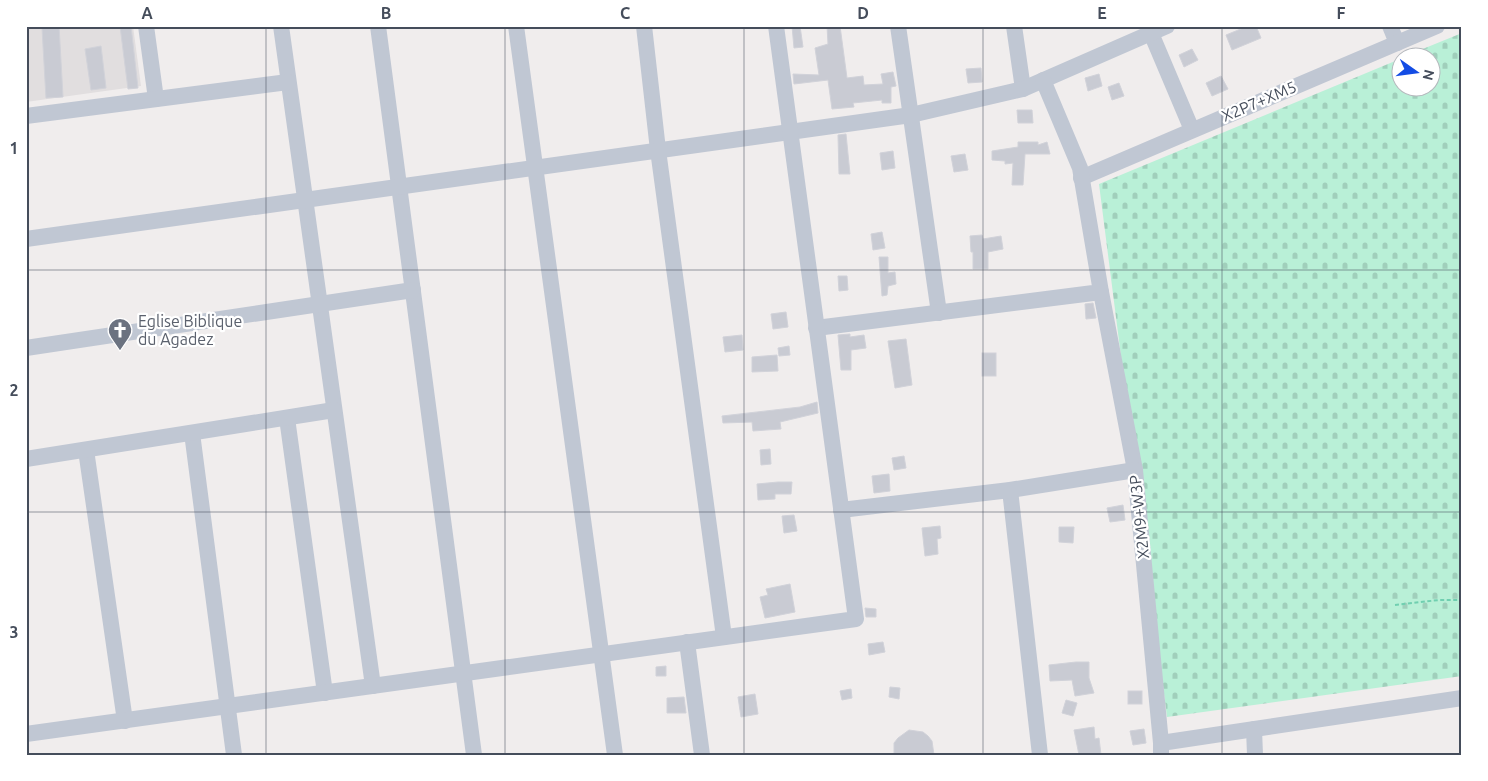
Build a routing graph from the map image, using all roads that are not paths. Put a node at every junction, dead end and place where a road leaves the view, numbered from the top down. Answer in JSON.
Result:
{"nodes":[{"id":1,"x":146,"y":26,"type":"edge"},
{"id":2,"x":281,"y":26,"type":"edge"},
{"id":3,"x":378,"y":26,"type":"edge"},
{"id":4,"x":516,"y":26,"type":"edge"},
{"id":5,"x":644,"y":26,"type":"edge"},
{"id":6,"x":776,"y":26,"type":"edge"},
{"id":7,"x":898,"y":26,"type":"edge"},
{"id":8,"x":1014,"y":26,"type":"edge"},
{"id":9,"x":1167,"y":26,"type":"edge"},
{"id":10,"x":1390,"y":26,"type":"edge"},
{"id":11,"x":1437,"y":26,"type":"edge"},
{"id":12,"x":1150,"y":30,"type":"edge"},
{"id":13,"x":1397,"y":43,"type":"junction"},
{"id":14,"x":1043,"y":80,"type":"junction"},
{"id":15,"x":288,"y":82,"type":"junction"},
{"id":16,"x":1023,"y":89,"type":"junction"},
{"id":17,"x":156,"y":99,"type":"junction"},
{"id":18,"x":911,"y":114,"type":"junction"},
{"id":19,"x":26,"y":116,"type":"edge"},
{"id":20,"x":1192,"y":130,"type":"junction"},
{"id":21,"x":788,"y":132,"type":"junction"},
{"id":22,"x":658,"y":150,"type":"junction"},
{"id":23,"x":535,"y":167,"type":"junction"},
{"id":24,"x":1081,"y":178,"type":"junction"},
{"id":25,"x":399,"y":186,"type":"junction"},
{"id":26,"x":305,"y":200,"type":"junction"},
{"id":27,"x":26,"y":239,"type":"edge"},
{"id":28,"x":413,"y":290,"type":"junction"},
{"id":29,"x":1101,"y":292,"type":"junction"},
{"id":30,"x":320,"y":304,"type":"junction"},
{"id":31,"x":939,"y":313,"type":"junction"},
{"id":32,"x":816,"y":328,"type":"junction"},
{"id":33,"x":26,"y":348,"type":"edge"},
{"id":34,"x":334,"y":410,"type":"junction"},
{"id":35,"x":287,"y":418,"type":"junction"},
{"id":36,"x":192,"y":433,"type":"junction"},
{"id":37,"x":86,"y":450,"type":"junction"},
{"id":38,"x":26,"y":459,"type":"edge"},
{"id":39,"x":1135,"y":470,"type":"junction"},
{"id":40,"x":1010,"y":490,"type":"junction"},
{"id":41,"x":841,"y":510,"type":"junction"},
{"id":42,"x":724,"y":637,"type":"junction"},
{"id":43,"x":687,"y":642,"type":"junction"},
{"id":44,"x":602,"y":654,"type":"junction"},
{"id":45,"x":464,"y":674,"type":"junction"},
{"id":46,"x":373,"y":686,"type":"junction"},
{"id":47,"x":325,"y":693,"type":"junction"},
{"id":48,"x":1462,"y":698,"type":"edge"},
{"id":49,"x":227,"y":706,"type":"junction"},
{"id":50,"x":125,"y":721,"type":"junction"},
{"id":51,"x":1254,"y":730,"type":"junction"},
{"id":52,"x":26,"y":734,"type":"edge"},
{"id":53,"x":1161,"y":749,"type":"edge"},
{"id":54,"x":234,"y":755,"type":"edge"},
{"id":55,"x":474,"y":755,"type":"edge"},
{"id":56,"x":615,"y":755,"type":"edge"},
{"id":57,"x":702,"y":755,"type":"edge"},
{"id":58,"x":1040,"y":755,"type":"edge"},
{"id":59,"x":1255,"y":755,"type":"edge"}],
"edges":[{"from":1,"to":17,"type":"street"},
{"from":2,"to":15,"type":"street"},
{"from":3,"to":25,"type":"street"},
{"from":4,"to":23,"type":"street"},
{"from":5,"to":22,"type":"street"},
{"from":6,"to":21,"type":"street"},
{"from":7,"to":18,"type":"street"},
{"from":8,"to":16,"type":"street"},
{"from":9,"to":12,"type":"street"},
{"from":10,"to":13,"type":"street"},
{"from":11,"to":13,"type":"street","name":"X2P7+XM5"},
{"from":12,"to":14,"type":"street"},
{"from":12,"to":20,"type":"street"},
{"from":13,"to":20,"type":"street","name":"X2P7+XM5"},
{"from":14,"to":16,"type":"street"},
{"from":14,"to":24,"type":"street","name":"X2M9+W3P"},
{"from":15,"to":17,"type":"street"},
{"from":15,"to":26,"type":"street"},
{"from":16,"to":18,"type":"street"},
{"from":17,"to":19,"type":"street"},
{"from":18,"to":21,"type":"street"},
{"from":18,"to":31,"type":"street"},
{"from":20,"to":24,"type":"street","name":"X2P7+XM5"},
{"from":21,"to":22,"type":"street"},
{"from":21,"to":32,"type":"street"},
{"from":22,"to":23,"type":"street"},
{"from":22,"to":42,"type":"street"},
{"from":23,"to":25,"type":"street"},
{"from":23,"to":44,"type":"street"},
{"from":24,"to":29,"type":"street","name":"X2M9+W3P"},
{"from":25,"to":26,"type":"street"},
{"from":25,"to":28,"type":"street"},
{"from":26,"to":27,"type":"street"},
{"from":26,"to":30,"type":"street"},
{"from":28,"to":30,"type":"street"},
{"from":28,"to":45,"type":"street"},
{"from":29,"to":31,"type":"street"},
{"from":29,"to":39,"type":"street","name":"X2M9+W3P"},
{"from":30,"to":33,"type":"street"},
{"from":30,"to":34,"type":"street"},
{"from":31,"to":32,"type":"street"},
{"from":32,"to":41,"type":"street"},
{"from":34,"to":35,"type":"street"},
{"from":34,"to":46,"type":"street"},
{"from":35,"to":36,"type":"street"},
{"from":35,"to":47,"type":"street"},
{"from":36,"to":37,"type":"street"},
{"from":36,"to":49,"type":"street"},
{"from":37,"to":38,"type":"street"},
{"from":37,"to":50,"type":"street"},
{"from":39,"to":40,"type":"street"},
{"from":39,"to":53,"type":"street","name":"X2M9+W3P"},
{"from":40,"to":41,"type":"street"},
{"from":40,"to":58,"type":"street"},
{"from":41,"to":42,"type":"street"},
{"from":42,"to":43,"type":"street"},
{"from":43,"to":44,"type":"street"},
{"from":43,"to":57,"type":"street"},
{"from":44,"to":45,"type":"street"},
{"from":44,"to":56,"type":"street"},
{"from":45,"to":46,"type":"street"},
{"from":45,"to":55,"type":"street"},
{"from":46,"to":47,"type":"street"},
{"from":47,"to":49,"type":"street"},
{"from":48,"to":51,"type":"street"},
{"from":49,"to":50,"type":"street"},
{"from":49,"to":54,"type":"street"},
{"from":50,"to":52,"type":"street"},
{"from":51,"to":53,"type":"street"},
{"from":51,"to":59,"type":"street"}]}
